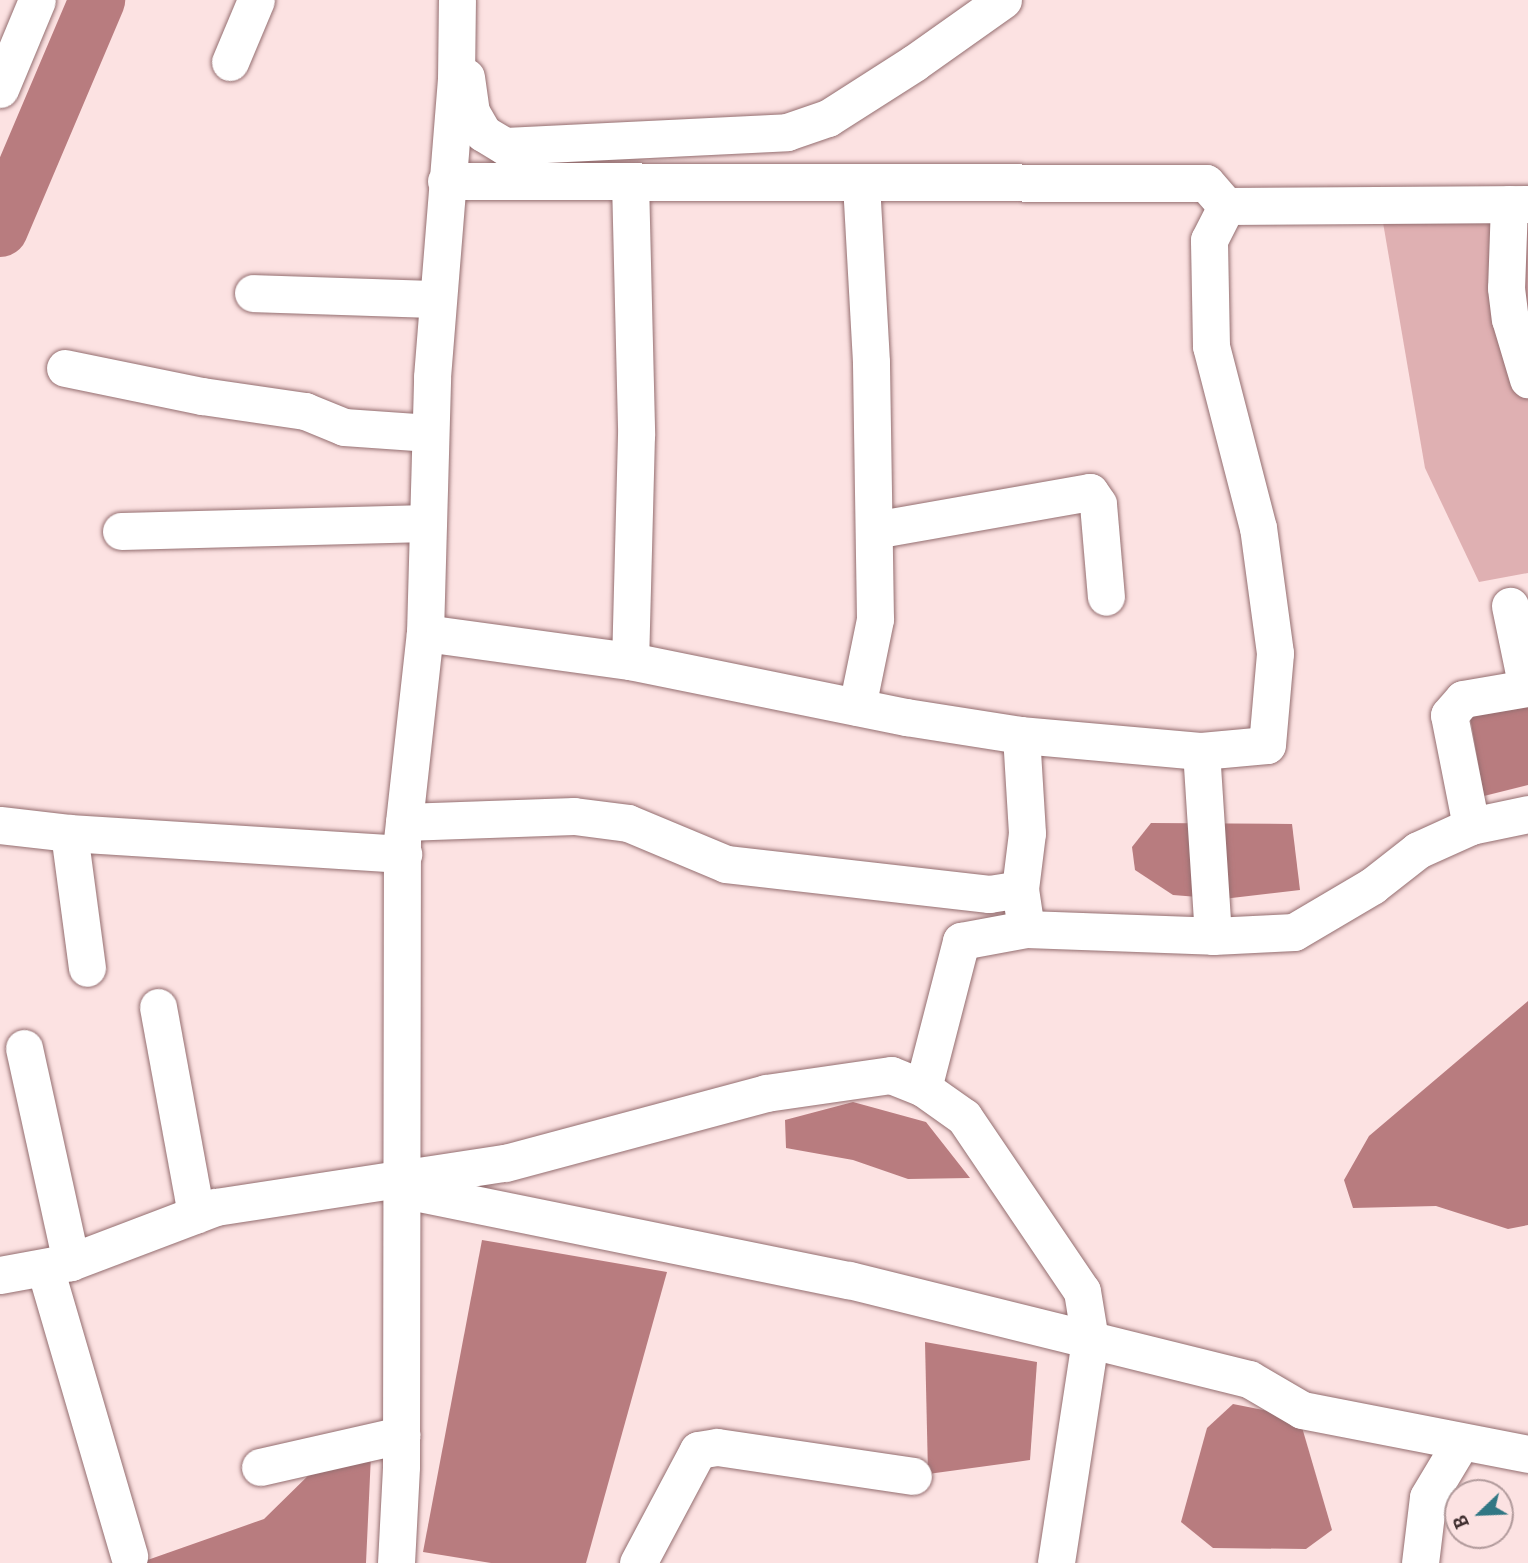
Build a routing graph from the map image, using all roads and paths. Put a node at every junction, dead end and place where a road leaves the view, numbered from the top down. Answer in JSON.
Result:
{"nodes":[{"id":1,"x":37,"y":0,"type":"edge"},
{"id":2,"x":256,"y":0,"type":"edge"},
{"id":3,"x":457,"y":0,"type":"edge"},
{"id":4,"x":477,"y":0,"type":"edge"},
{"id":5,"x":1003,"y":0,"type":"edge"},
{"id":6,"x":230,"y":62,"type":"dead end"},
{"id":7,"x":0,"y":89,"type":"edge"},
{"id":8,"x":446,"y":181,"type":"junction"},
{"id":9,"x":630,"y":181,"type":"junction"},
{"id":10,"x":861,"y":181,"type":"junction"},
{"id":11,"x":1519,"y":204,"type":"edge"},
{"id":12,"x":1226,"y":206,"type":"junction"},
{"id":13,"x":253,"y":293,"type":"dead end"},
{"id":14,"x":437,"y":299,"type":"junction"},
{"id":15,"x":65,"y":368,"type":"dead end"},
{"id":16,"x":1528,"y":379,"type":"edge"},
{"id":17,"x":430,"y":433,"type":"junction"},
{"id":18,"x":428,"y":523,"type":"junction"},
{"id":19,"x":874,"y":530,"type":"junction"},
{"id":20,"x":121,"y":531,"type":"dead end"},
{"id":21,"x":1106,"y":597,"type":"dead end"},
{"id":22,"x":1510,"y":606,"type":"dead end"},
{"id":23,"x":425,"y":633,"type":"junction"},
{"id":24,"x":630,"y":661,"type":"junction"},
{"id":25,"x":857,"y":707,"type":"junction"},
{"id":26,"x":1021,"y":735,"type":"junction"},
{"id":27,"x":1201,"y":751,"type":"junction"},
{"id":28,"x":1528,"y":814,"type":"edge"},
{"id":29,"x":0,"y":825,"type":"edge"},
{"id":30,"x":1471,"y":826,"type":"junction"},
{"id":31,"x":69,"y":833,"type":"junction"},
{"id":32,"x":404,"y":838,"type":"junction"},
{"id":33,"x":1020,"y":889,"type":"junction"},
{"id":34,"x":1212,"y":924,"type":"junction"},
{"id":35,"x":1026,"y":929,"type":"junction"},
{"id":36,"x":87,"y":968,"type":"dead end"},
{"id":37,"x":158,"y":1007,"type":"dead end"},
{"id":38,"x":24,"y":1048,"type":"dead end"},
{"id":39,"x":923,"y":1088,"type":"junction"},
{"id":40,"x":400,"y":1184,"type":"junction"},
{"id":41,"x":196,"y":1214,"type":"junction"},
{"id":42,"x":58,"y":1265,"type":"junction"},
{"id":43,"x":0,"y":1275,"type":"edge"},
{"id":44,"x":1090,"y":1340,"type":"junction"},
{"id":45,"x":401,"y":1435,"type":"junction"},
{"id":46,"x":1461,"y":1441,"type":"junction"},
{"id":47,"x":1528,"y":1454,"type":"edge"},
{"id":48,"x":260,"y":1467,"type":"dead end"},
{"id":49,"x":913,"y":1476,"type":"dead end"},
{"id":50,"x":129,"y":1556,"type":"dead end"},
{"id":51,"x":396,"y":1563,"type":"edge"},
{"id":52,"x":638,"y":1563,"type":"edge"},
{"id":53,"x":1056,"y":1563,"type":"edge"},
{"id":54,"x":1420,"y":1563,"type":"edge"}],
"edges":[{"from":1,"to":7,"type":"street"},
{"from":2,"to":6,"type":"street"},
{"from":3,"to":8,"type":"street"},
{"from":4,"to":5,"type":"street"},
{"from":8,"to":9,"type":"street"},
{"from":8,"to":14,"type":"street"},
{"from":9,"to":10,"type":"street"},
{"from":9,"to":24,"type":"street"},
{"from":10,"to":12,"type":"street"},
{"from":10,"to":19,"type":"street"},
{"from":11,"to":12,"type":"street"},
{"from":11,"to":16,"type":"street"},
{"from":12,"to":27,"type":"street"},
{"from":13,"to":14,"type":"street"},
{"from":14,"to":17,"type":"street"},
{"from":15,"to":17,"type":"street"},
{"from":17,"to":18,"type":"street"},
{"from":18,"to":20,"type":"street"},
{"from":18,"to":23,"type":"street"},
{"from":19,"to":21,"type":"street"},
{"from":19,"to":25,"type":"street"},
{"from":22,"to":30,"type":"street"},
{"from":23,"to":24,"type":"street"},
{"from":23,"to":32,"type":"street"},
{"from":24,"to":25,"type":"street"},
{"from":25,"to":26,"type":"street"},
{"from":26,"to":27,"type":"street"},
{"from":26,"to":33,"type":"street"},
{"from":27,"to":34,"type":"street"},
{"from":28,"to":30,"type":"street"},
{"from":29,"to":31,"type":"street"},
{"from":30,"to":34,"type":"street"},
{"from":31,"to":32,"type":"street"},
{"from":31,"to":36,"type":"street"},
{"from":32,"to":33,"type":"street"},
{"from":32,"to":40,"type":"street"},
{"from":33,"to":35,"type":"street"},
{"from":34,"to":35,"type":"street"},
{"from":35,"to":39,"type":"street"},
{"from":37,"to":41,"type":"street"},
{"from":38,"to":42,"type":"street"},
{"from":39,"to":40,"type":"street"},
{"from":39,"to":44,"type":"street"},
{"from":40,"to":41,"type":"street"},
{"from":40,"to":44,"type":"street"},
{"from":40,"to":45,"type":"street"},
{"from":41,"to":42,"type":"street"},
{"from":42,"to":43,"type":"street"},
{"from":42,"to":50,"type":"street"},
{"from":44,"to":46,"type":"street"},
{"from":44,"to":53,"type":"street"},
{"from":45,"to":48,"type":"street"},
{"from":45,"to":51,"type":"street"},
{"from":46,"to":47,"type":"street"},
{"from":46,"to":54,"type":"street"},
{"from":49,"to":52,"type":"street"}]}
